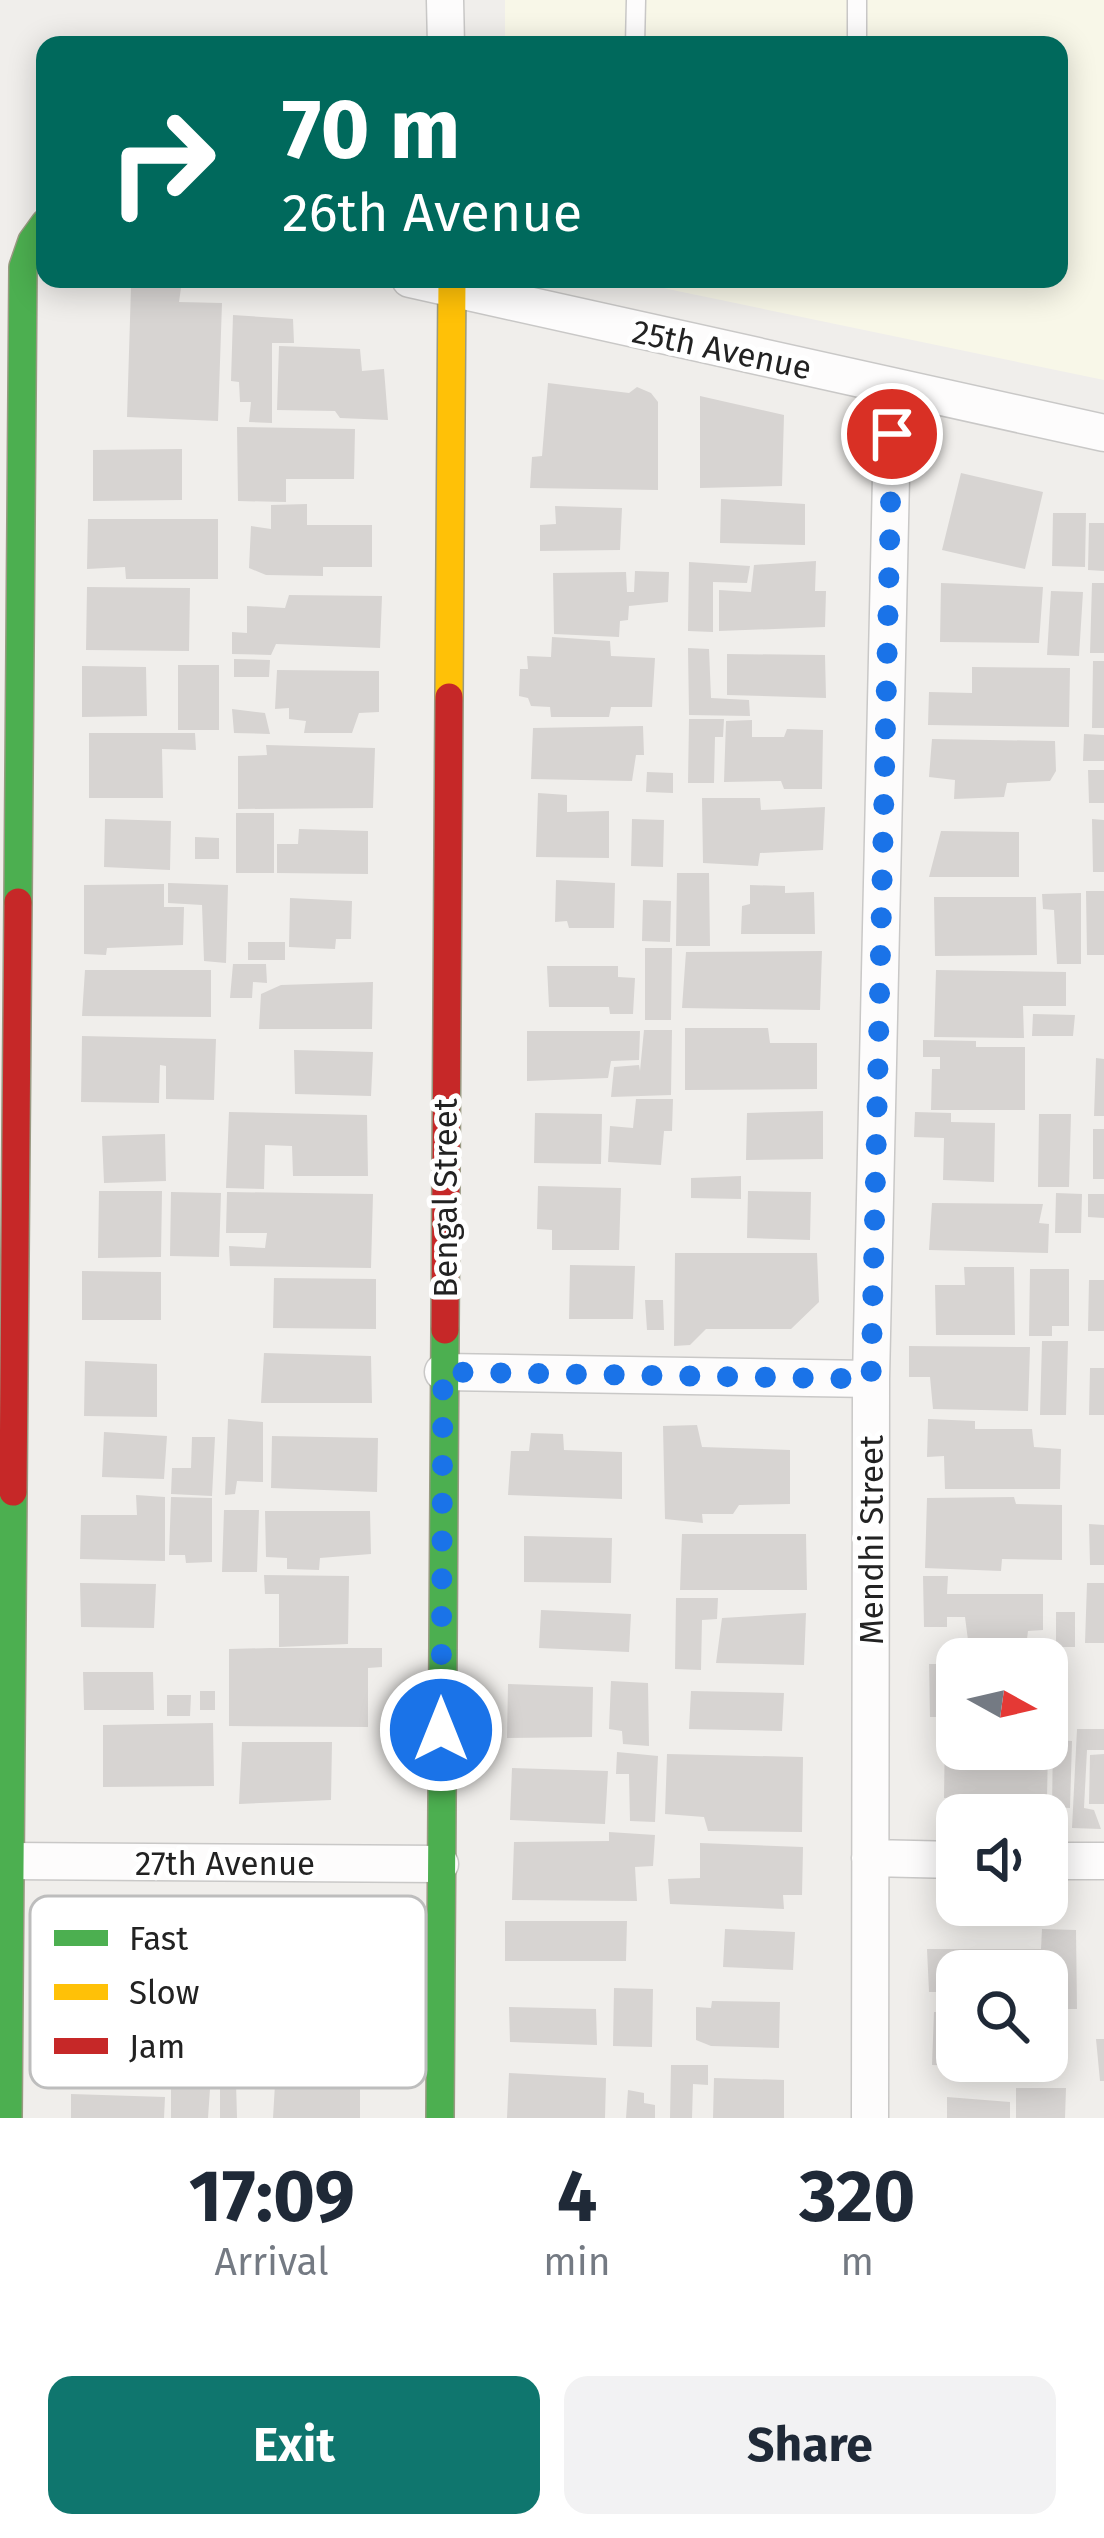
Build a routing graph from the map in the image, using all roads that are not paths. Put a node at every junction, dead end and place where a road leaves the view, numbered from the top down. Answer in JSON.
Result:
{"nodes":[{"id":1,"x":445,"y":0,"type":"edge"},
{"id":2,"x":636,"y":0,"type":"edge"},
{"id":3,"x":857,"y":0,"type":"edge"},
{"id":4,"x":446,"y":36,"type":"edge"},
{"id":5,"x":635,"y":36,"type":"edge"},
{"id":6,"x":857,"y":36,"type":"edge"},
{"id":7,"x":36,"y":235,"type":"edge"},
{"id":8,"x":452,"y":288,"type":"edge"},
{"id":9,"x":469,"y":288,"type":"edge"},
{"id":10,"x":893,"y":387,"type":"junction"},
{"id":11,"x":1104,"y":433,"type":"edge"},
{"id":12,"x":443,"y":1372,"type":"junction"},
{"id":13,"x":871,"y":1379,"type":"junction"},
{"id":14,"x":870,"y":1858,"type":"junction"},
{"id":15,"x":936,"y":1859,"type":"edge"},
{"id":16,"x":10,"y":1861,"type":"junction"},
{"id":17,"x":1068,"y":1861,"type":"edge"},
{"id":18,"x":1104,"y":1861,"type":"edge"},
{"id":19,"x":440,"y":1864,"type":"junction"},
{"id":20,"x":8,"y":2118,"type":"edge"},
{"id":21,"x":440,"y":2118,"type":"edge"},
{"id":22,"x":870,"y":2118,"type":"edge"}],
"edges":[{"from":1,"to":4,"type":"street"},
{"from":2,"to":5,"type":"lane"},
{"from":3,"to":6,"type":"lane"},
{"from":7,"to":16,"type":"street"},
{"from":8,"to":12,"type":"street","name":"Bengal Street"},
{"from":9,"to":10,"type":"street","name":"25th Avenue"},
{"from":10,"to":11,"type":"street","name":"25th Avenue"},
{"from":10,"to":13,"type":"street","name":"Mendhi Street"},
{"from":12,"to":13,"type":"street"},
{"from":12,"to":19,"type":"street","name":"Bengal Street"},
{"from":13,"to":14,"type":"street","name":"Mendhi Street"},
{"from":14,"to":15,"type":"street"},
{"from":14,"to":22,"type":"street","name":"Mendhi Street"},
{"from":16,"to":19,"type":"street","name":"27th Avenue"},
{"from":16,"to":20,"type":"street"},
{"from":17,"to":18,"type":"street"},
{"from":19,"to":21,"type":"street","name":"Bengal Street"}]}
